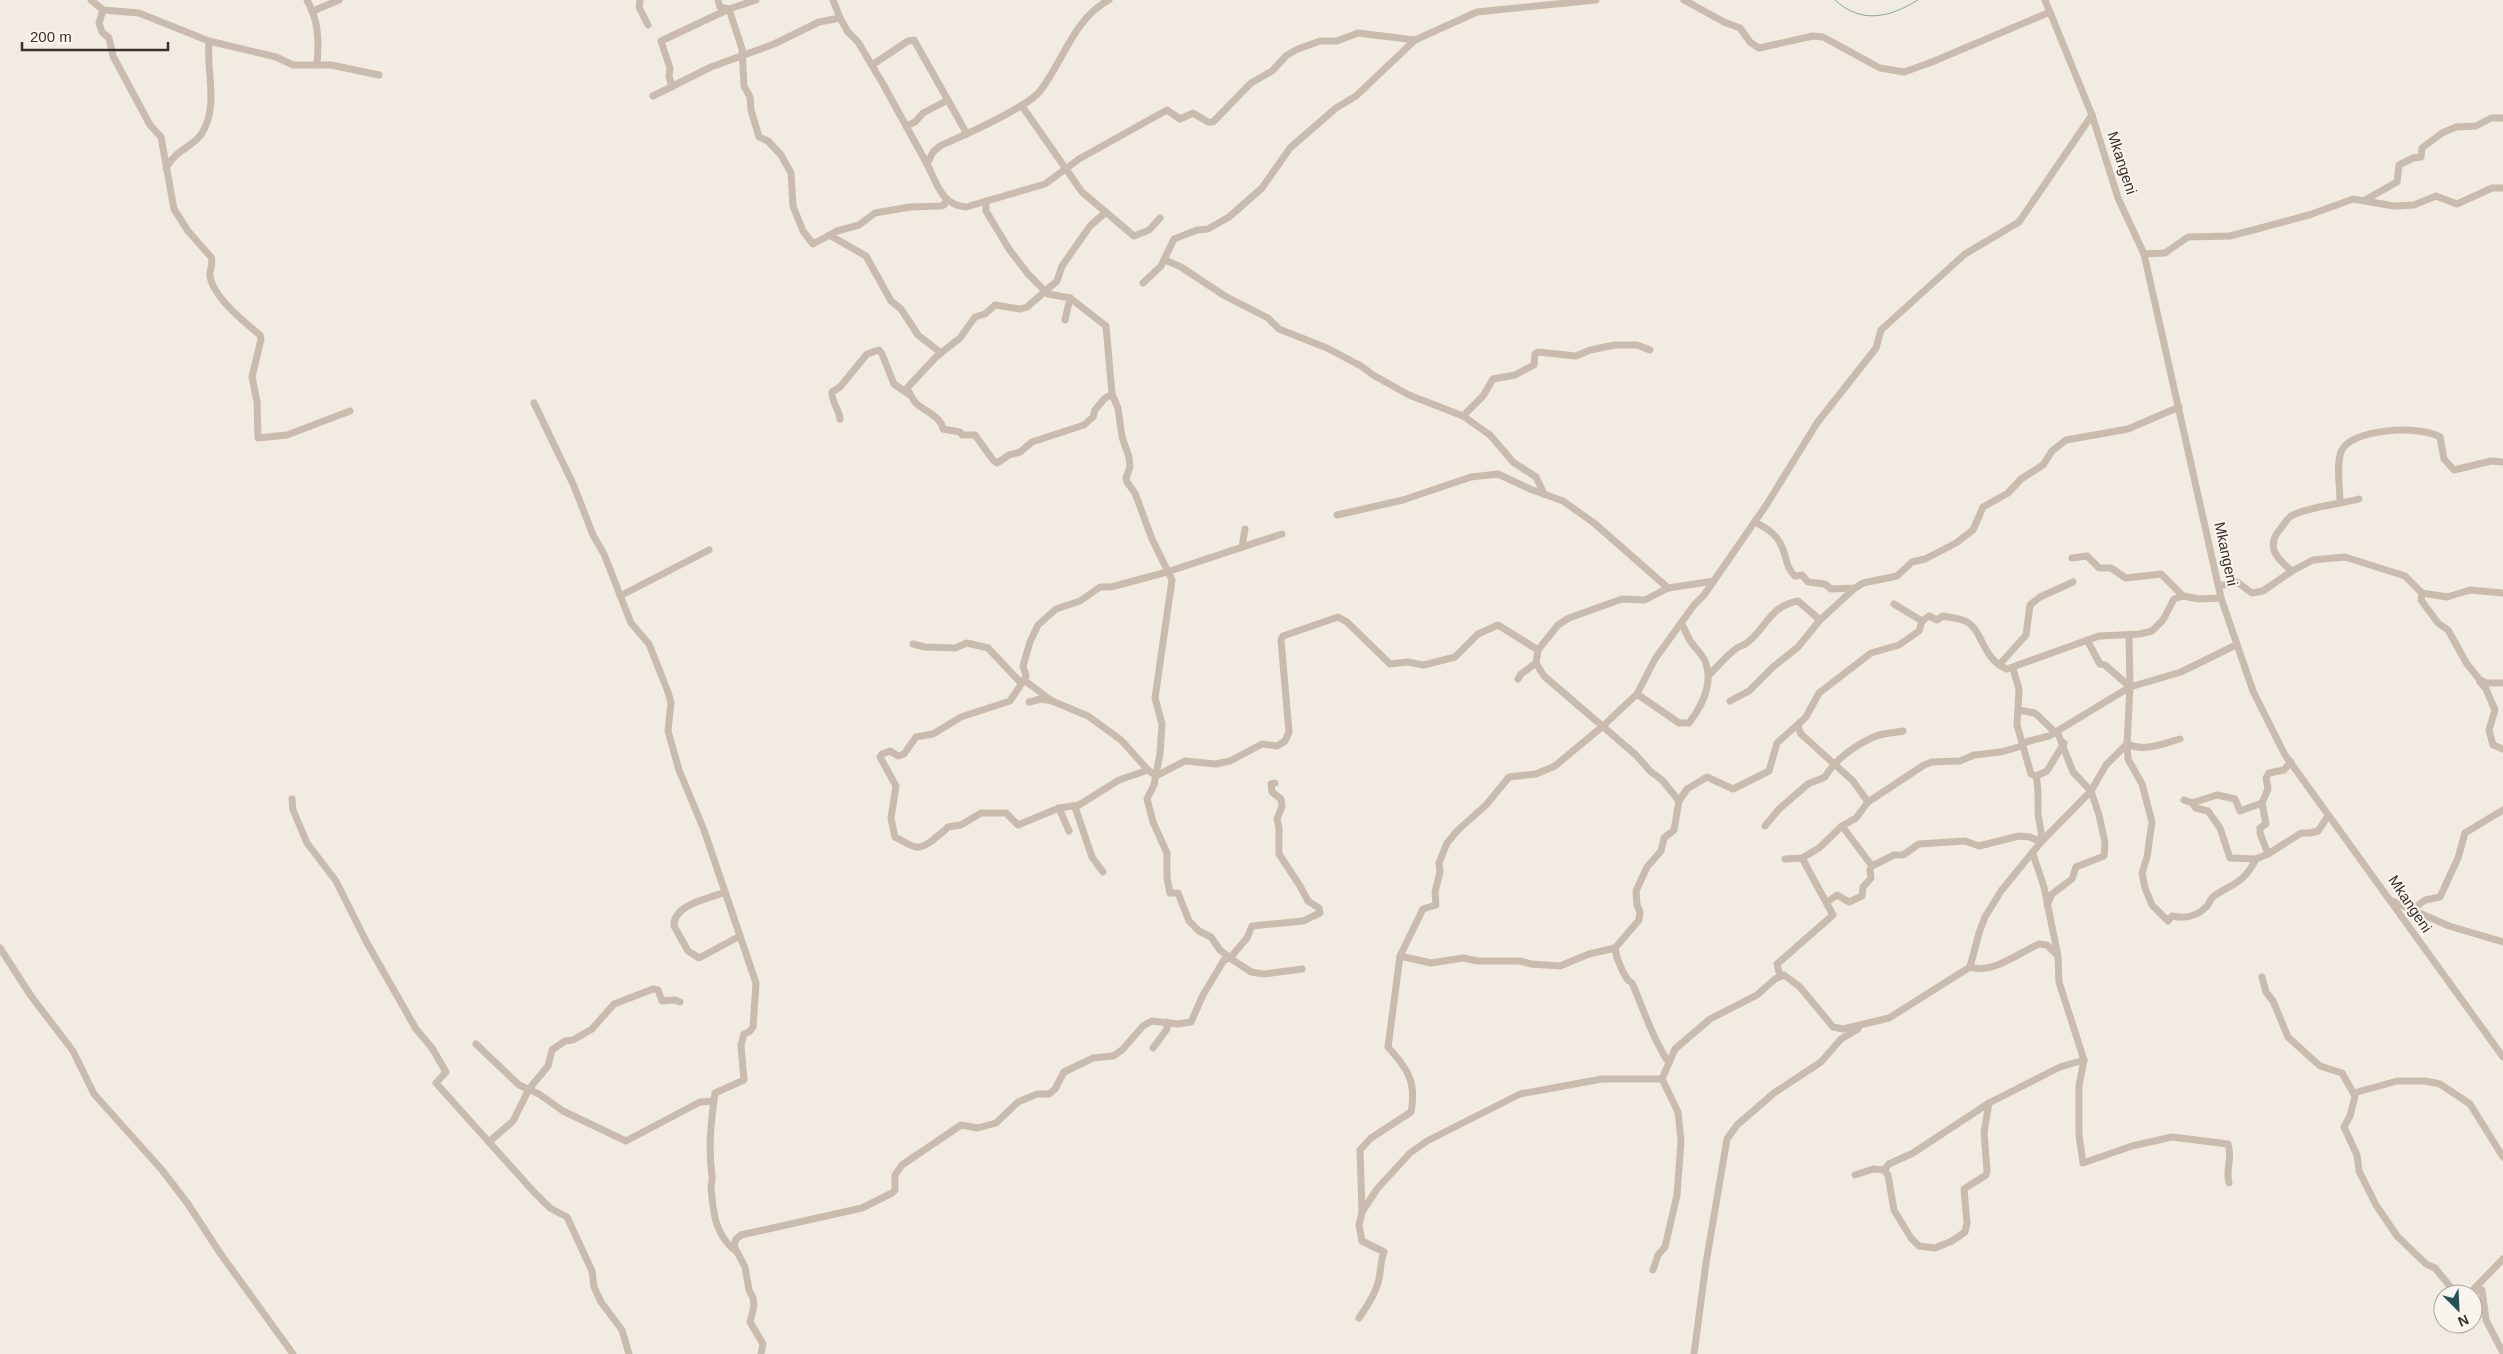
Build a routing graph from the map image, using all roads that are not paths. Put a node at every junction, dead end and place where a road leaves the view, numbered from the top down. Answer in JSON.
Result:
{"nodes":[{"id":1,"x":91,"y":0,"type":"edge"},
{"id":2,"x":307,"y":0,"type":"edge"},
{"id":3,"x":339,"y":0,"type":"edge"},
{"id":4,"x":640,"y":0,"type":"edge"},
{"id":5,"x":718,"y":0,"type":"edge"},
{"id":6,"x":756,"y":0,"type":"edge"},
{"id":7,"x":833,"y":0,"type":"edge"},
{"id":8,"x":1109,"y":0,"type":"edge"},
{"id":9,"x":1596,"y":0,"type":"edge"},
{"id":10,"x":1684,"y":0,"type":"edge"},
{"id":11,"x":2045,"y":0,"type":"edge"},
{"id":12,"x":729,"y":9,"type":"junction"},
{"id":13,"x":103,"y":10,"type":"junction"},
{"id":14,"x":313,"y":11,"type":"junction"},
{"id":15,"x":2050,"y":12,"type":"junction"},
{"id":16,"x":840,"y":18,"type":"junction"},
{"id":17,"x":648,"y":25,"type":"dead end"},
{"id":18,"x":209,"y":40,"type":"junction"},
{"id":19,"x":1415,"y":40,"type":"junction"},
{"id":20,"x":743,"y":55,"type":"junction"},
{"id":21,"x":317,"y":65,"type":"junction"},
{"id":22,"x":872,"y":65,"type":"junction"},
{"id":23,"x":378,"y":74,"type":"dead end"},
{"id":24,"x":672,"y":87,"type":"junction"},
{"id":25,"x":653,"y":96,"type":"dead end"},
{"id":26,"x":948,"y":100,"type":"junction"},
{"id":27,"x":1022,"y":106,"type":"junction"},
{"id":28,"x":2092,"y":115,"type":"junction"},
{"id":29,"x":2503,"y":118,"type":"edge"},
{"id":30,"x":906,"y":126,"type":"junction"},
{"id":31,"x":967,"y":134,"type":"junction"},
{"id":32,"x":927,"y":164,"type":"junction"},
{"id":33,"x":166,"y":168,"type":"junction"},
{"id":34,"x":1067,"y":169,"type":"junction"},
{"id":35,"x":2503,"y":188,"type":"edge"},
{"id":36,"x":2365,"y":200,"type":"junction"},
{"id":37,"x":946,"y":201,"type":"junction"},
{"id":38,"x":986,"y":201,"type":"junction"},
{"id":39,"x":1106,"y":212,"type":"junction"},
{"id":40,"x":1160,"y":218,"type":"dead end"},
{"id":41,"x":830,"y":236,"type":"junction"},
{"id":42,"x":2144,"y":254,"type":"junction"},
{"id":43,"x":1165,"y":260,"type":"junction"},
{"id":44,"x":1143,"y":283,"type":"dead end"},
{"id":45,"x":1045,"y":292,"type":"junction"},
{"id":46,"x":1070,"y":298,"type":"junction"},
{"id":47,"x":1065,"y":320,"type":"dead end"},
{"id":48,"x":1650,"y":350,"type":"dead end"},
{"id":49,"x":941,"y":354,"type":"junction"},
{"id":50,"x":910,"y":394,"type":"junction"},
{"id":51,"x":1112,"y":394,"type":"junction"},
{"id":52,"x":534,"y":404,"type":"dead end"},
{"id":53,"x":2179,"y":407,"type":"junction"},
{"id":54,"x":350,"y":411,"type":"dead end"},
{"id":55,"x":1462,"y":416,"type":"junction"},
{"id":56,"x":840,"y":419,"type":"dead end"},
{"id":57,"x":2503,"y":462,"type":"edge"},
{"id":58,"x":1544,"y":494,"type":"junction"},
{"id":59,"x":2359,"y":499,"type":"dead end"},
{"id":60,"x":2340,"y":502,"type":"junction"},
{"id":61,"x":1337,"y":515,"type":"dead end"},
{"id":62,"x":1755,"y":522,"type":"junction"},
{"id":63,"x":1245,"y":529,"type":"dead end"},
{"id":64,"x":1282,"y":534,"type":"dead end"},
{"id":65,"x":1242,"y":547,"type":"junction"},
{"id":66,"x":709,"y":550,"type":"dead end"},
{"id":67,"x":2072,"y":558,"type":"dead end"},
{"id":68,"x":2292,"y":571,"type":"junction"},
{"id":69,"x":1167,"y":572,"type":"junction"},
{"id":70,"x":1714,"y":581,"type":"junction"},
{"id":71,"x":2074,"y":582,"type":"dead end"},
{"id":72,"x":2219,"y":586,"type":"junction"},
{"id":73,"x":1668,"y":588,"type":"junction"},
{"id":74,"x":1856,"y":588,"type":"junction"},
{"id":75,"x":2422,"y":593,"type":"junction"},
{"id":76,"x":2503,"y":593,"type":"edge"},
{"id":77,"x":620,"y":596,"type":"junction"},
{"id":78,"x":2182,"y":596,"type":"junction"},
{"id":79,"x":2222,"y":598,"type":"junction"},
{"id":80,"x":1894,"y":604,"type":"dead end"},
{"id":81,"x":1820,"y":620,"type":"junction"},
{"id":82,"x":1922,"y":621,"type":"junction"},
{"id":83,"x":1682,"y":624,"type":"junction"},
{"id":84,"x":2129,"y":635,"type":"junction"},
{"id":85,"x":2087,"y":640,"type":"junction"},
{"id":86,"x":913,"y":644,"type":"dead end"},
{"id":87,"x":2236,"y":645,"type":"junction"},
{"id":88,"x":1538,"y":650,"type":"junction"},
{"id":89,"x":1536,"y":663,"type":"junction"},
{"id":90,"x":1999,"y":665,"type":"junction"},
{"id":91,"x":2013,"y":668,"type":"junction"},
{"id":92,"x":1709,"y":675,"type":"junction"},
{"id":93,"x":1518,"y":679,"type":"dead end"},
{"id":94,"x":2479,"y":679,"type":"junction"},
{"id":95,"x":1023,"y":681,"type":"junction"},
{"id":96,"x":2503,"y":683,"type":"edge"},
{"id":97,"x":2130,"y":687,"type":"junction"},
{"id":98,"x":1637,"y":694,"type":"junction"},
{"id":99,"x":1052,"y":700,"type":"junction"},
{"id":100,"x":1730,"y":700,"type":"dead end"},
{"id":101,"x":1029,"y":702,"type":"dead end"},
{"id":102,"x":2018,"y":710,"type":"junction"},
{"id":103,"x":1800,"y":722,"type":"junction"},
{"id":104,"x":1603,"y":726,"type":"junction"},
{"id":105,"x":1903,"y":731,"type":"dead end"},
{"id":106,"x":2056,"y":732,"type":"junction"},
{"id":107,"x":2180,"y":739,"type":"dead end"},
{"id":108,"x":2064,"y":743,"type":"junction"},
{"id":109,"x":2127,"y":744,"type":"junction"},
{"id":110,"x":2022,"y":745,"type":"junction"},
{"id":111,"x":2503,"y":749,"type":"edge"},
{"id":112,"x":2291,"y":762,"type":"junction"},
{"id":113,"x":1834,"y":765,"type":"junction"},
{"id":114,"x":1148,"y":770,"type":"junction"},
{"id":115,"x":1156,"y":776,"type":"junction"},
{"id":116,"x":2036,"y":776,"type":"junction"},
{"id":117,"x":1275,"y":783,"type":"dead end"},
{"id":118,"x":2091,"y":791,"type":"junction"},
{"id":119,"x":292,"y":799,"type":"dead end"},
{"id":120,"x":2184,"y":800,"type":"dead end"},
{"id":121,"x":1679,"y":801,"type":"junction"},
{"id":122,"x":1868,"y":802,"type":"junction"},
{"id":123,"x":2192,"y":802,"type":"junction"},
{"id":124,"x":2262,"y":803,"type":"junction"},
{"id":125,"x":1076,"y":806,"type":"junction"},
{"id":126,"x":1059,"y":808,"type":"junction"},
{"id":127,"x":2503,"y":810,"type":"edge"},
{"id":128,"x":2328,"y":816,"type":"junction"},
{"id":129,"x":1765,"y":826,"type":"dead end"},
{"id":130,"x":1842,"y":826,"type":"junction"},
{"id":131,"x":1069,"y":831,"type":"dead end"},
{"id":132,"x":2041,"y":842,"type":"junction"},
{"id":133,"x":2033,"y":854,"type":"junction"},
{"id":134,"x":2268,"y":854,"type":"junction"},
{"id":135,"x":1802,"y":858,"type":"junction"},
{"id":136,"x":1785,"y":859,"type":"dead end"},
{"id":137,"x":2256,"y":859,"type":"junction"},
{"id":138,"x":1872,"y":866,"type":"junction"},
{"id":139,"x":1103,"y":872,"type":"dead end"},
{"id":140,"x":725,"y":892,"type":"junction"},
{"id":141,"x":2392,"y":901,"type":"junction"},
{"id":142,"x":1828,"y":902,"type":"junction"},
{"id":143,"x":2047,"y":906,"type":"junction"},
{"id":144,"x":2413,"y":909,"type":"junction"},
{"id":145,"x":740,"y":936,"type":"junction"},
{"id":146,"x":2503,"y":942,"type":"edge"},
{"id":147,"x":0,"y":948,"type":"edge"},
{"id":148,"x":1615,"y":948,"type":"junction"},
{"id":149,"x":1400,"y":956,"type":"junction"},
{"id":150,"x":2058,"y":956,"type":"junction"},
{"id":151,"x":1230,"y":958,"type":"junction"},
{"id":152,"x":1970,"y":967,"type":"junction"},
{"id":153,"x":1302,"y":969,"type":"dead end"},
{"id":154,"x":1780,"y":976,"type":"junction"},
{"id":155,"x":2262,"y":977,"type":"dead end"},
{"id":156,"x":680,"y":1002,"type":"dead end"},
{"id":157,"x":1167,"y":1022,"type":"junction"},
{"id":158,"x":1864,"y":1024,"type":"junction"},
{"id":159,"x":476,"y":1044,"type":"dead end"},
{"id":160,"x":1153,"y":1048,"type":"dead end"},
{"id":161,"x":2503,"y":1057,"type":"edge"},
{"id":162,"x":2084,"y":1060,"type":"junction"},
{"id":163,"x":1669,"y":1063,"type":"junction"},
{"id":164,"x":1662,"y":1079,"type":"junction"},
{"id":165,"x":529,"y":1089,"type":"junction"},
{"id":166,"x":2354,"y":1093,"type":"junction"},
{"id":167,"x":714,"y":1101,"type":"junction"},
{"id":168,"x":1989,"y":1103,"type":"junction"},
{"id":169,"x":489,"y":1142,"type":"junction"},
{"id":170,"x":2503,"y":1157,"type":"edge"},
{"id":171,"x":1884,"y":1170,"type":"junction"},
{"id":172,"x":1855,"y":1175,"type":"dead end"},
{"id":173,"x":2229,"y":1183,"type":"dead end"},
{"id":174,"x":1362,"y":1212,"type":"junction"},
{"id":175,"x":737,"y":1252,"type":"junction"},
{"id":176,"x":2503,"y":1258,"type":"edge"},
{"id":177,"x":1653,"y":1270,"type":"dead end"},
{"id":178,"x":2446,"y":1284,"type":"edge"},
{"id":179,"x":2479,"y":1284,"type":"edge"},
{"id":180,"x":2483,"y":1298,"type":"edge"},
{"id":181,"x":1359,"y":1318,"type":"dead end"},
{"id":182,"x":2500,"y":1352,"type":"edge"},
{"id":183,"x":293,"y":1354,"type":"edge"},
{"id":184,"x":629,"y":1354,"type":"edge"},
{"id":185,"x":761,"y":1354,"type":"edge"},
{"id":186,"x":1694,"y":1354,"type":"edge"}],
"edges":[{"from":1,"to":13,"type":"street"},
{"from":2,"to":14,"type":"street"},
{"from":3,"to":14,"type":"street"},
{"from":4,"to":17,"type":"street"},
{"from":5,"to":12,"type":"street"},
{"from":6,"to":12,"type":"street"},
{"from":7,"to":16,"type":"street"},
{"from":8,"to":27,"type":"street"},
{"from":9,"to":19,"type":"street"},
{"from":10,"to":15,"type":"street"},
{"from":11,"to":15,"type":"street","name":"Mkangeni"},
{"from":12,"to":20,"type":"street"},
{"from":12,"to":24,"type":"street"},
{"from":13,"to":18,"type":"street"},
{"from":13,"to":33,"type":"street"},
{"from":14,"to":21,"type":"street"},
{"from":15,"to":28,"type":"street","name":"Mkangeni"},
{"from":16,"to":20,"type":"street"},
{"from":16,"to":22,"type":"street"},
{"from":18,"to":21,"type":"street"},
{"from":18,"to":33,"type":"street"},
{"from":19,"to":34,"type":"street"},
{"from":19,"to":43,"type":"street"},
{"from":20,"to":24,"type":"street"},
{"from":20,"to":41,"type":"street"},
{"from":21,"to":23,"type":"street"},
{"from":22,"to":26,"type":"street"},
{"from":22,"to":30,"type":"street"},
{"from":24,"to":25,"type":"street"},
{"from":26,"to":30,"type":"street"},
{"from":26,"to":31,"type":"street"},
{"from":27,"to":31,"type":"street"},
{"from":27,"to":34,"type":"street"},
{"from":28,"to":42,"type":"street","name":"Mkangeni"},
{"from":28,"to":62,"type":"street"},
{"from":29,"to":36,"type":"street"},
{"from":30,"to":32,"type":"street"},
{"from":31,"to":32,"type":"street"},
{"from":32,"to":37,"type":"street"},
{"from":33,"to":54,"type":"street"},
{"from":34,"to":38,"type":"street"},
{"from":34,"to":39,"type":"street"},
{"from":35,"to":36,"type":"street"},
{"from":36,"to":42,"type":"street"},
{"from":37,"to":38,"type":"street"},
{"from":37,"to":41,"type":"street"},
{"from":38,"to":45,"type":"street"},
{"from":39,"to":40,"type":"street"},
{"from":39,"to":45,"type":"street"},
{"from":41,"to":49,"type":"street"},
{"from":42,"to":53,"type":"street","name":"Mkangeni"},
{"from":43,"to":44,"type":"street"},
{"from":43,"to":55,"type":"street"},
{"from":45,"to":46,"type":"street"},
{"from":45,"to":49,"type":"street"},
{"from":46,"to":47,"type":"street"},
{"from":46,"to":51,"type":"street"},
{"from":48,"to":55,"type":"street"},
{"from":49,"to":50,"type":"street"},
{"from":50,"to":51,"type":"street"},
{"from":50,"to":56,"type":"street"},
{"from":51,"to":69,"type":"street"},
{"from":52,"to":77,"type":"street"},
{"from":53,"to":72,"type":"street","name":"Mkangeni"},
{"from":53,"to":74,"type":"street"},
{"from":55,"to":58,"type":"street"},
{"from":57,"to":60,"type":"street"},
{"from":58,"to":61,"type":"street"},
{"from":58,"to":73,"type":"street"},
{"from":59,"to":60,"type":"street"},
{"from":60,"to":68,"type":"street"},
{"from":62,"to":70,"type":"street"},
{"from":62,"to":74,"type":"street"},
{"from":63,"to":65,"type":"street"},
{"from":64,"to":65,"type":"street"},
{"from":65,"to":69,"type":"street"},
{"from":66,"to":77,"type":"street"},
{"from":67,"to":78,"type":"street"},
{"from":68,"to":72,"type":"street"},
{"from":68,"to":75,"type":"street"},
{"from":69,"to":95,"type":"street"},
{"from":69,"to":115,"type":"street"},
{"from":70,"to":73,"type":"street"},
{"from":70,"to":83,"type":"street"},
{"from":71,"to":90,"type":"street"},
{"from":72,"to":79,"type":"street","name":"Mkangeni"},
{"from":73,"to":88,"type":"street"},
{"from":74,"to":81,"type":"street"},
{"from":75,"to":76,"type":"street"},
{"from":75,"to":94,"type":"street"},
{"from":77,"to":140,"type":"street"},
{"from":78,"to":79,"type":"street"},
{"from":78,"to":84,"type":"street"},
{"from":79,"to":87,"type":"street","name":"Mkangeni"},
{"from":80,"to":82,"type":"street"},
{"from":81,"to":92,"type":"street"},
{"from":81,"to":100,"type":"street"},
{"from":82,"to":90,"type":"street"},
{"from":82,"to":103,"type":"street"},
{"from":83,"to":92,"type":"street"},
{"from":83,"to":98,"type":"street"},
{"from":84,"to":85,"type":"street"},
{"from":84,"to":97,"type":"street"},
{"from":85,"to":91,"type":"street"},
{"from":85,"to":97,"type":"street"},
{"from":86,"to":95,"type":"street"},
{"from":87,"to":97,"type":"street"},
{"from":87,"to":112,"type":"street","name":"Mkangeni"},
{"from":88,"to":89,"type":"street"},
{"from":88,"to":115,"type":"street"},
{"from":89,"to":93,"type":"street"},
{"from":89,"to":104,"type":"street"},
{"from":90,"to":91,"type":"street"},
{"from":91,"to":102,"type":"street"},
{"from":92,"to":98,"type":"street"},
{"from":94,"to":96,"type":"street"},
{"from":94,"to":111,"type":"street"},
{"from":95,"to":99,"type":"street"},
{"from":95,"to":126,"type":"street"},
{"from":97,"to":106,"type":"street"},
{"from":97,"to":109,"type":"street"},
{"from":98,"to":104,"type":"street"},
{"from":99,"to":101,"type":"street"},
{"from":99,"to":114,"type":"street"},
{"from":102,"to":106,"type":"street"},
{"from":102,"to":110,"type":"street"},
{"from":103,"to":113,"type":"street"},
{"from":103,"to":121,"type":"street"},
{"from":104,"to":121,"type":"street"},
{"from":104,"to":149,"type":"street"},
{"from":105,"to":113,"type":"street"},
{"from":106,"to":108,"type":"street"},
{"from":106,"to":110,"type":"street"},
{"from":107,"to":109,"type":"street"},
{"from":108,"to":116,"type":"street"},
{"from":108,"to":118,"type":"street"},
{"from":109,"to":118,"type":"street"},
{"from":109,"to":137,"type":"street"},
{"from":110,"to":116,"type":"street"},
{"from":110,"to":122,"type":"street"},
{"from":112,"to":124,"type":"street"},
{"from":112,"to":128,"type":"street","name":"Mkangeni"},
{"from":113,"to":122,"type":"street"},
{"from":113,"to":129,"type":"street"},
{"from":114,"to":115,"type":"street"},
{"from":114,"to":125,"type":"street"},
{"from":115,"to":151,"type":"street"},
{"from":116,"to":132,"type":"street"},
{"from":117,"to":151,"type":"street"},
{"from":118,"to":132,"type":"street"},
{"from":118,"to":143,"type":"street"},
{"from":119,"to":169,"type":"street"},
{"from":120,"to":123,"type":"street"},
{"from":121,"to":148,"type":"street"},
{"from":122,"to":130,"type":"street"},
{"from":123,"to":124,"type":"street"},
{"from":123,"to":137,"type":"street"},
{"from":124,"to":134,"type":"street"},
{"from":125,"to":126,"type":"street"},
{"from":125,"to":139,"type":"street"},
{"from":126,"to":131,"type":"street"},
{"from":127,"to":144,"type":"street"},
{"from":128,"to":134,"type":"street"},
{"from":128,"to":141,"type":"street","name":"Mkangeni"},
{"from":130,"to":135,"type":"street"},
{"from":130,"to":138,"type":"street"},
{"from":132,"to":133,"type":"street"},
{"from":132,"to":138,"type":"street"},
{"from":133,"to":143,"type":"street"},
{"from":133,"to":152,"type":"street"},
{"from":134,"to":137,"type":"street"},
{"from":135,"to":136,"type":"street"},
{"from":135,"to":142,"type":"street"},
{"from":138,"to":142,"type":"street"},
{"from":140,"to":145,"type":"street"},
{"from":140,"to":145,"type":"street"},
{"from":141,"to":144,"type":"street"},
{"from":141,"to":161,"type":"street","name":"Mkangeni"},
{"from":142,"to":154,"type":"street"},
{"from":143,"to":150,"type":"street"},
{"from":144,"to":146,"type":"street"},
{"from":145,"to":167,"type":"street"},
{"from":147,"to":183,"type":"street"},
{"from":148,"to":149,"type":"street"},
{"from":148,"to":163,"type":"street"},
{"from":149,"to":174,"type":"street"},
{"from":150,"to":152,"type":"street"},
{"from":150,"to":162,"type":"street"},
{"from":151,"to":153,"type":"street"},
{"from":151,"to":157,"type":"street"},
{"from":152,"to":158,"type":"street"},
{"from":154,"to":158,"type":"street"},
{"from":154,"to":163,"type":"street"},
{"from":155,"to":166,"type":"street"},
{"from":156,"to":165,"type":"street"},
{"from":157,"to":160,"type":"street"},
{"from":157,"to":175,"type":"street"},
{"from":158,"to":186,"type":"street"},
{"from":159,"to":165,"type":"street"},
{"from":162,"to":168,"type":"street"},
{"from":162,"to":173,"type":"street"},
{"from":163,"to":164,"type":"street"},
{"from":164,"to":174,"type":"street"},
{"from":164,"to":177,"type":"street"},
{"from":165,"to":167,"type":"street"},
{"from":165,"to":169,"type":"street"},
{"from":166,"to":170,"type":"street"},
{"from":166,"to":178,"type":"street"},
{"from":167,"to":175,"type":"street"},
{"from":168,"to":171,"type":"street"},
{"from":168,"to":171,"type":"street"},
{"from":169,"to":184,"type":"street"},
{"from":171,"to":172,"type":"street"},
{"from":174,"to":181,"type":"street"},
{"from":175,"to":185,"type":"street"},
{"from":176,"to":179,"type":"street"},
{"from":180,"to":182,"type":"street"}]}
